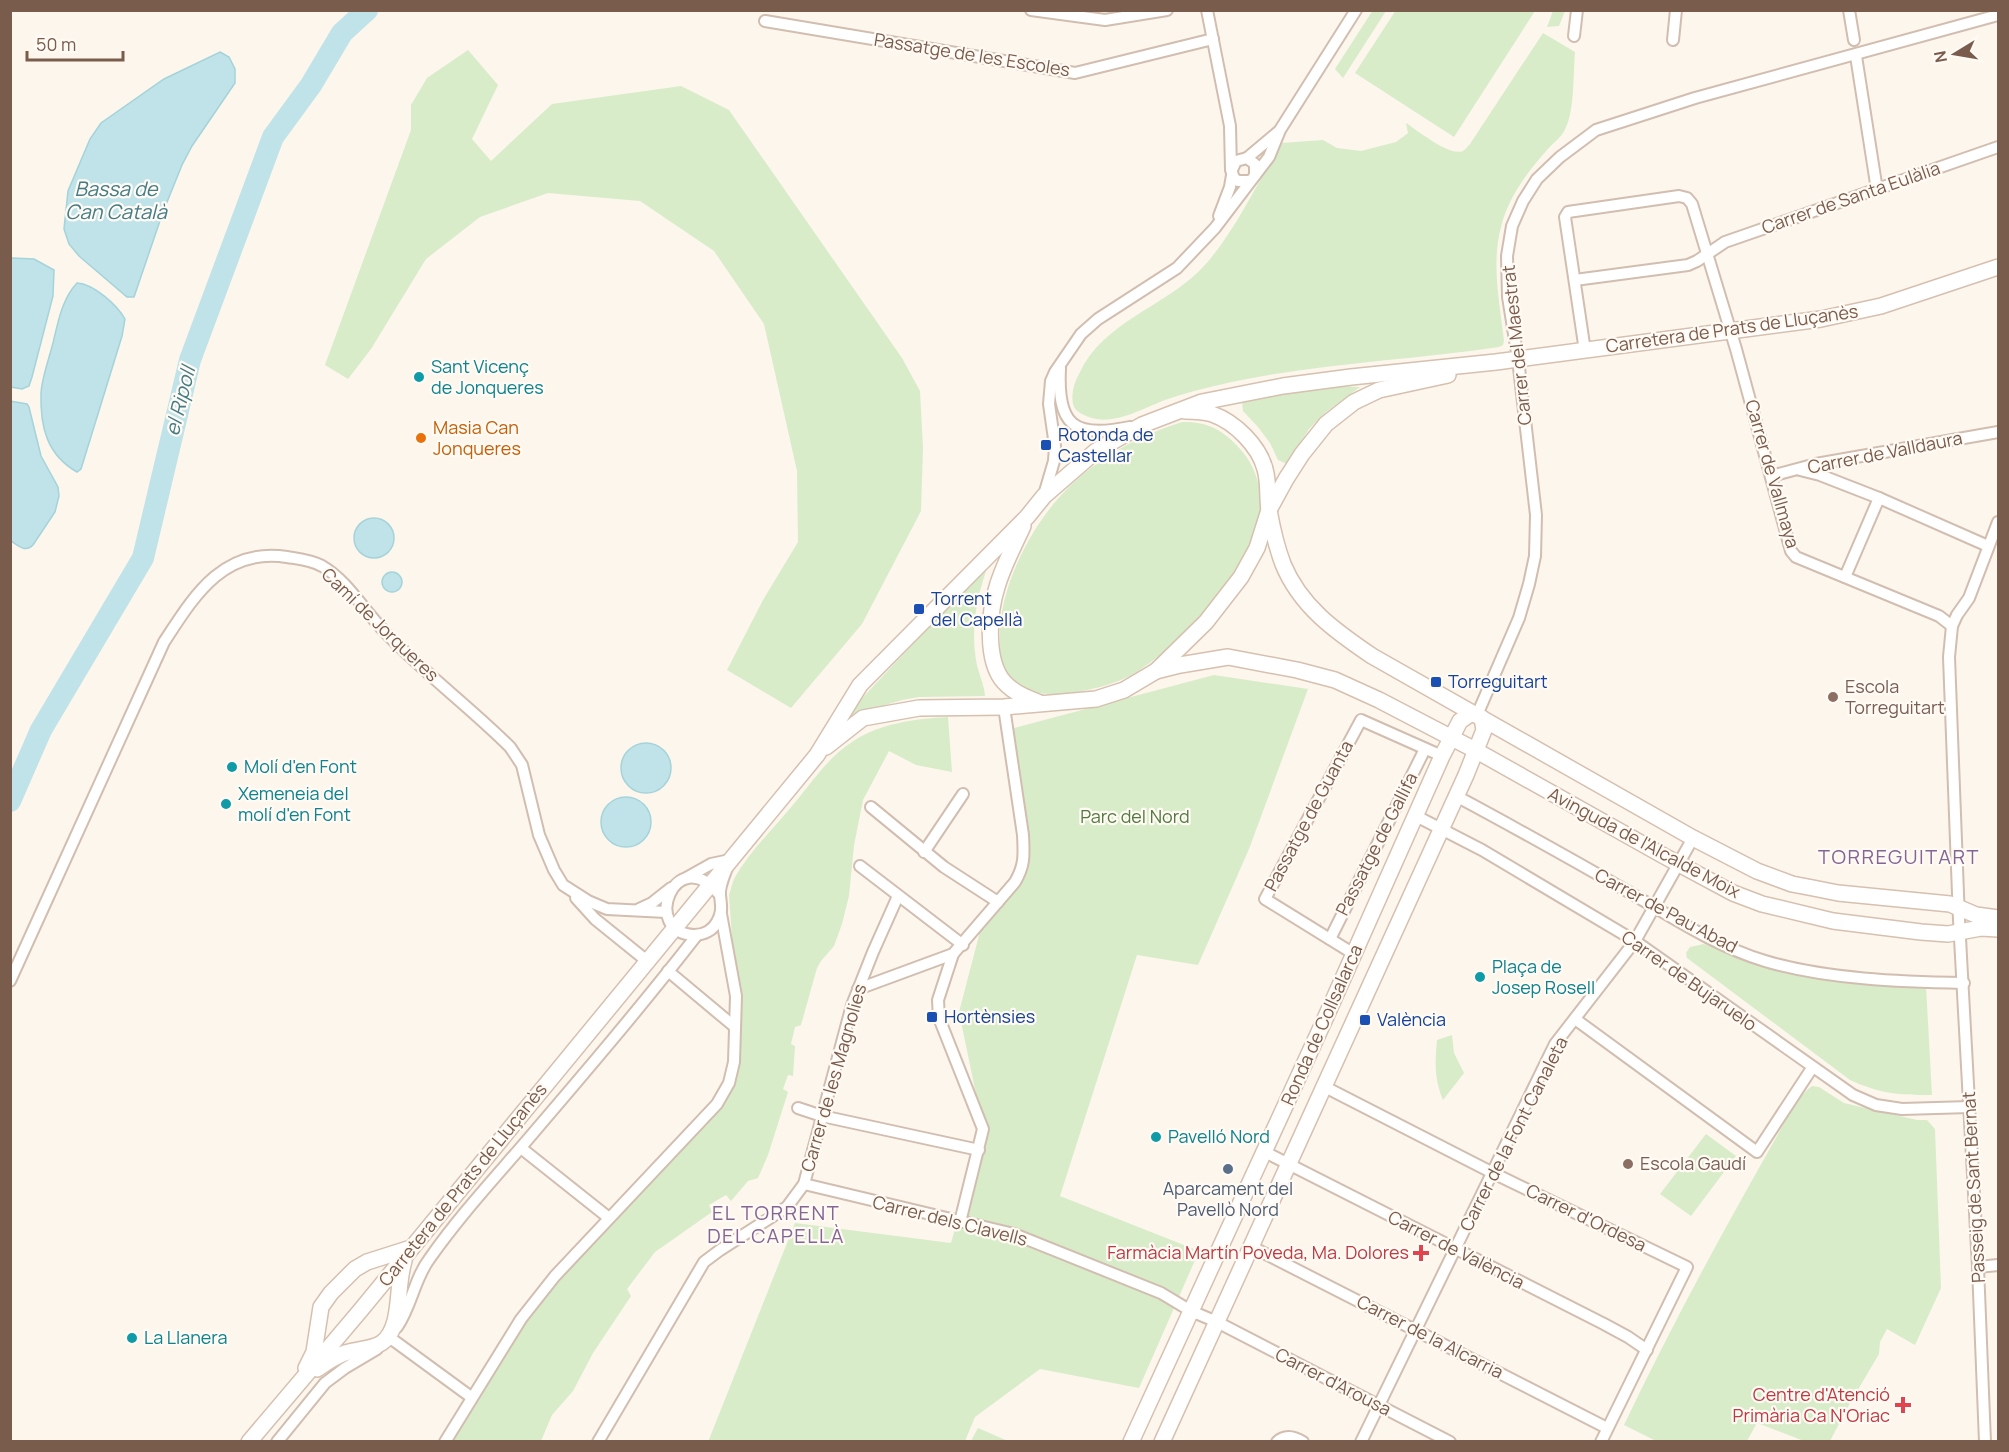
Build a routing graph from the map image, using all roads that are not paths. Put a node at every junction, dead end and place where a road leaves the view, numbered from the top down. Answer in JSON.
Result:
{"nodes":[{"id":1,"x":1031,"y":10,"type":"edge"},
{"id":2,"x":1167,"y":10,"type":"edge"},
{"id":3,"x":1207,"y":10,"type":"edge"},
{"id":4,"x":1356,"y":10,"type":"edge"},
{"id":5,"x":1576,"y":10,"type":"edge"},
{"id":6,"x":1676,"y":10,"type":"edge"},
{"id":7,"x":1849,"y":10,"type":"edge"},
{"id":8,"x":1095,"y":15,"type":"edge"},
{"id":9,"x":1998,"y":15,"type":"edge"},
{"id":10,"x":765,"y":21,"type":"dead end"},
{"id":11,"x":1574,"y":36,"type":"dead end"},
{"id":12,"x":1213,"y":39,"type":"junction"},
{"id":13,"x":1673,"y":40,"type":"dead end"},
{"id":14,"x":1854,"y":40,"type":"dead end"},
{"id":15,"x":1856,"y":56,"type":"junction"},
{"id":16,"x":1230,"y":126,"type":"junction"},
{"id":17,"x":1280,"y":130,"type":"junction"},
{"id":18,"x":1998,"y":147,"type":"edge"},
{"id":19,"x":1245,"y":158,"type":"junction"},
{"id":20,"x":1232,"y":172,"type":"junction"},
{"id":21,"x":1253,"y":178,"type":"junction"},
{"id":22,"x":1877,"y":190,"type":"junction"},
{"id":23,"x":1215,"y":228,"type":"junction"},
{"id":24,"x":1707,"y":254,"type":"junction"},
{"id":25,"x":1998,"y":267,"type":"edge"},
{"id":26,"x":1575,"y":280,"type":"junction"},
{"id":27,"x":1730,"y":331,"type":"junction"},
{"id":28,"x":1585,"y":351,"type":"junction"},
{"id":29,"x":1518,"y":359,"type":"junction"},
{"id":30,"x":1496,"y":362,"type":"junction"},
{"id":31,"x":1060,"y":365,"type":"junction"},
{"id":32,"x":1176,"y":412,"type":"junction"},
{"id":33,"x":1142,"y":425,"type":"junction"},
{"id":34,"x":1998,"y":432,"type":"edge"},
{"id":35,"x":1798,"y":469,"type":"junction"},
{"id":36,"x":1771,"y":476,"type":"junction"},
{"id":37,"x":1044,"y":496,"type":"junction"},
{"id":38,"x":1879,"y":498,"type":"junction"},
{"id":39,"x":1269,"y":510,"type":"junction"},
{"id":40,"x":1027,"y":517,"type":"junction"},
{"id":41,"x":1998,"y":522,"type":"edge"},
{"id":42,"x":1988,"y":546,"type":"junction"},
{"id":43,"x":1845,"y":578,"type":"junction"},
{"id":44,"x":1952,"y":626,"type":"junction"},
{"id":45,"x":1156,"y":671,"type":"junction"},
{"id":46,"x":1043,"y":705,"type":"junction"},
{"id":47,"x":1004,"y":707,"type":"junction"},
{"id":48,"x":1477,"y":715,"type":"junction"},
{"id":49,"x":1452,"y":738,"type":"junction"},
{"id":50,"x":1425,"y":749,"type":"junction"},
{"id":51,"x":1475,"y":750,"type":"junction"},
{"id":52,"x":817,"y":755,"type":"junction"},
{"id":53,"x":1442,"y":756,"type":"junction"},
{"id":54,"x":963,"y":794,"type":"dead end"},
{"id":55,"x":1456,"y":795,"type":"junction"},
{"id":56,"x":871,"y":807,"type":"dead end"},
{"id":57,"x":1416,"y":816,"type":"junction"},
{"id":58,"x":1440,"y":828,"type":"junction"},
{"id":59,"x":1693,"y":838,"type":"junction"},
{"id":60,"x":924,"y":852,"type":"junction"},
{"id":61,"x":730,"y":860,"type":"junction"},
{"id":62,"x":1679,"y":865,"type":"junction"},
{"id":63,"x":860,"y":867,"type":"dead end"},
{"id":64,"x":679,"y":882,"type":"junction"},
{"id":65,"x":563,"y":885,"type":"junction"},
{"id":66,"x":715,"y":889,"type":"junction"},
{"id":67,"x":898,"y":896,"type":"junction"},
{"id":68,"x":998,"y":902,"type":"junction"},
{"id":69,"x":1959,"y":906,"type":"junction"},
{"id":70,"x":1654,"y":907,"type":"junction"},
{"id":71,"x":630,"y":912,"type":"junction"},
{"id":72,"x":666,"y":912,"type":"junction"},
{"id":73,"x":722,"y":914,"type":"junction"},
{"id":74,"x":1998,"y":918,"type":"edge"},
{"id":75,"x":675,"y":927,"type":"junction"},
{"id":76,"x":1998,"y":929,"type":"edge"},
{"id":77,"x":1960,"y":933,"type":"junction"},
{"id":78,"x":697,"y":935,"type":"junction"},
{"id":79,"x":1330,"y":939,"type":"junction"},
{"id":80,"x":1635,"y":941,"type":"junction"},
{"id":81,"x":963,"y":945,"type":"junction"},
{"id":82,"x":953,"y":954,"type":"junction"},
{"id":83,"x":1354,"y":954,"type":"junction"},
{"id":84,"x":647,"y":961,"type":"junction"},
{"id":85,"x":668,"y":971,"type":"junction"},
{"id":86,"x":10,"y":981,"type":"edge"},
{"id":87,"x":1964,"y":983,"type":"junction"},
{"id":88,"x":858,"y":989,"type":"junction"},
{"id":89,"x":1575,"y":1019,"type":"junction"},
{"id":90,"x":1324,"y":1020,"type":"junction"},
{"id":91,"x":735,"y":1027,"type":"junction"},
{"id":92,"x":1349,"y":1032,"type":"junction"},
{"id":93,"x":1812,"y":1068,"type":"junction"},
{"id":94,"x":1324,"y":1087,"type":"junction"},
{"id":95,"x":1970,"y":1107,"type":"junction"},
{"id":96,"x":798,"y":1108,"type":"dead end"},
{"id":97,"x":822,"y":1116,"type":"junction"},
{"id":98,"x":521,"y":1148,"type":"junction"},
{"id":99,"x":979,"y":1150,"type":"junction"},
{"id":100,"x":1265,"y":1152,"type":"junction"},
{"id":101,"x":1288,"y":1164,"type":"junction"},
{"id":102,"x":1493,"y":1173,"type":"junction"},
{"id":103,"x":804,"y":1185,"type":"junction"},
{"id":104,"x":609,"y":1218,"type":"junction"},
{"id":105,"x":960,"y":1222,"type":"junction"},
{"id":106,"x":1252,"y":1246,"type":"junction"},
{"id":107,"x":411,"y":1248,"type":"junction"},
{"id":108,"x":1455,"y":1250,"type":"junction"},
{"id":109,"x":1998,"y":1265,"type":"edge"},
{"id":110,"x":1978,"y":1267,"type":"junction"},
{"id":111,"x":1191,"y":1311,"type":"junction"},
{"id":112,"x":320,"y":1314,"type":"junction"},
{"id":113,"x":1217,"y":1322,"type":"junction"},
{"id":114,"x":1416,"y":1330,"type":"junction"},
{"id":115,"x":389,"y":1337,"type":"junction"},
{"id":116,"x":330,"y":1346,"type":"junction"},
{"id":117,"x":367,"y":1349,"type":"junction"},
{"id":118,"x":1647,"y":1350,"type":"junction"},
{"id":119,"x":298,"y":1385,"type":"junction"},
{"id":120,"x":471,"y":1397,"type":"junction"},
{"id":121,"x":1379,"y":1405,"type":"junction"},
{"id":122,"x":1607,"y":1428,"type":"junction"},
{"id":123,"x":1282,"y":1439,"type":"edge"},
{"id":124,"x":249,"y":1442,"type":"edge"},
{"id":125,"x":277,"y":1442,"type":"edge"},
{"id":126,"x":445,"y":1442,"type":"edge"},
{"id":127,"x":598,"y":1442,"type":"edge"},
{"id":128,"x":1131,"y":1442,"type":"edge"},
{"id":129,"x":1162,"y":1442,"type":"edge"},
{"id":130,"x":1303,"y":1442,"type":"edge"},
{"id":131,"x":1361,"y":1442,"type":"edge"},
{"id":132,"x":1450,"y":1442,"type":"edge"},
{"id":133,"x":1601,"y":1442,"type":"edge"},
{"id":134,"x":1985,"y":1442,"type":"edge"}],
"edges":[{"from":1,"to":8,"type":"street"},
{"from":2,"to":8,"type":"street"},
{"from":3,"to":12,"type":"street"},
{"from":4,"to":17,"type":"street"},
{"from":5,"to":11,"type":"street"},
{"from":6,"to":13,"type":"street"},
{"from":7,"to":14,"type":"street"},
{"from":9,"to":15,"type":"street","name":"Carrer del Maestrat"},
{"from":10,"to":12,"type":"street","name":"Passatge de les Escoles"},
{"from":12,"to":16,"type":"street"},
{"from":15,"to":22,"type":"street"},
{"from":15,"to":29,"type":"street","name":"Carrer del Maestrat"},
{"from":16,"to":19,"type":"street"},
{"from":16,"to":20,"type":"street"},
{"from":17,"to":19,"type":"street"},
{"from":17,"to":21,"type":"street"},
{"from":18,"to":22,"type":"street","name":"Carrer de Santa Eulàlia"},
{"from":19,"to":20,"type":"street"},
{"from":19,"to":21,"type":"street"},
{"from":20,"to":21,"type":"street"},
{"from":20,"to":23,"type":"street"},
{"from":21,"to":23,"type":"street"},
{"from":22,"to":24,"type":"street","name":"Carrer de Santa Eulàlia"},
{"from":23,"to":31,"type":"street"},
{"from":24,"to":26,"type":"street","name":"Carrer de Santa Eulàlia"},
{"from":24,"to":26,"type":"street","name":"Carrer de Vallmaya"},
{"from":24,"to":27,"type":"street","name":"Carrer de Vallmaya"},
{"from":25,"to":27,"type":"street","name":"Carretera de Prats de Lluçanès"},
{"from":26,"to":28,"type":"street"},
{"from":27,"to":28,"type":"street","name":"Carretera de Prats de Lluçanès"},
{"from":27,"to":36,"type":"street","name":"Carrer de Vallmaya"},
{"from":28,"to":29,"type":"street","name":"Carretera de Prats de Lluçanès"},
{"from":29,"to":30,"type":"street","name":"Carretera de Prats de Lluçanès"},
{"from":29,"to":48,"type":"street","name":"Carrer del Maestrat"},
{"from":30,"to":32,"type":"street","name":"Carretera de Prats de Lluçanès"},
{"from":30,"to":39,"type":"street","name":"Carretera de Prats de Lluçanès"},
{"from":31,"to":33,"type":"street"},
{"from":31,"to":37,"type":"street"},
{"from":32,"to":33,"type":"street","name":"Carretera de Prats de Lluçanès"},
{"from":32,"to":39,"type":"street","name":"Carretera de Prats de Lluçanès"},
{"from":33,"to":37,"type":"street","name":"Carretera de Prats de Lluçanès"},
{"from":34,"to":35,"type":"street","name":"Carrer de Valldaura"},
{"from":35,"to":36,"type":"street","name":"Carrer de Valldaura"},
{"from":35,"to":38,"type":"street"},
{"from":36,"to":43,"type":"street","name":"Carrer de Vallmaya"},
{"from":37,"to":40,"type":"street","name":"Carretera de Prats de Lluçanès"},
{"from":38,"to":42,"type":"street"},
{"from":38,"to":43,"type":"street"},
{"from":39,"to":45,"type":"street","name":"Carretera de Prats de Lluçanès"},
{"from":39,"to":48,"type":"street","name":"Avinguda de l'Alcalde Moix"},
{"from":40,"to":46,"type":"street","name":"Carretera de Prats de Lluçanès"},
{"from":40,"to":52,"type":"street","name":"Carretera de Prats de Lluçanès"},
{"from":41,"to":42,"type":"street"},
{"from":42,"to":44,"type":"street"},
{"from":43,"to":44,"type":"street","name":"Carrer de Vallmaya"},
{"from":44,"to":69,"type":"street","name":"Passeig de Sant Bernat"},
{"from":45,"to":46,"type":"street","name":"Carretera de Prats de Lluçanès"},
{"from":45,"to":49,"type":"street"},
{"from":46,"to":47,"type":"street","name":"Carretera de Prats de Lluçanès"},
{"from":47,"to":52,"type":"street","name":"Carretera de Prats de Lluçanès"},
{"from":47,"to":68,"type":"street"},
{"from":48,"to":49,"type":"street","name":"Ronda de Collsalarca"},
{"from":48,"to":51,"type":"street","name":"Ronda de Collsalarca"},
{"from":48,"to":59,"type":"street","name":"Avinguda de l'Alcalde Moix"},
{"from":49,"to":51,"type":"street","name":"Avinguda de l'Alcalde Moix"},
{"from":49,"to":53,"type":"street","name":"Ronda de Collsalarca"},
{"from":50,"to":53,"type":"street","name":"Passatge de Guanta"},
{"from":50,"to":79,"type":"street","name":"Passatge de Gallifa"},
{"from":50,"to":79,"type":"street","name":"Passatge de Guanta"},
{"from":51,"to":55,"type":"street","name":"Ronda de Collsalarca"},
{"from":51,"to":62,"type":"street","name":"Avinguda de l'Alcalde Moix"},
{"from":52,"to":61,"type":"street","name":"Carretera de Prats de Lluçanès"},
{"from":53,"to":57,"type":"street","name":"Ronda de Collsalarca"},
{"from":54,"to":60,"type":"street"},
{"from":55,"to":58,"type":"street","name":"Ronda de Collsalarca"},
{"from":55,"to":70,"type":"street","name":"Carrer de Pau Abad"},
{"from":56,"to":60,"type":"street"},
{"from":57,"to":58,"type":"street","name":"Carrer de Bujaruelo"},
{"from":57,"to":83,"type":"street","name":"Ronda de Collsalarca"},
{"from":58,"to":80,"type":"street","name":"Carrer de Bujaruelo"},
{"from":58,"to":92,"type":"street","name":"Ronda de Collsalarca"},
{"from":59,"to":62,"type":"street","name":"Carrer de la Font Canaleta"},
{"from":59,"to":69,"type":"street","name":"Avinguda de l'Alcalde Moix"},
{"from":60,"to":68,"type":"street"},
{"from":61,"to":64,"type":"street"},
{"from":61,"to":66,"type":"street","name":"Carretera de Prats de Lluçanès"},
{"from":62,"to":70,"type":"street","name":"Carrer de la Font Canaleta"},
{"from":62,"to":77,"type":"street","name":"Avinguda de l'Alcalde Moix"},
{"from":63,"to":67,"type":"street"},
{"from":64,"to":66,"type":"street"},
{"from":64,"to":71,"type":"street"},
{"from":64,"to":72,"type":"street"},
{"from":65,"to":71,"type":"street","name":"Camí de Jorqueres"},
{"from":65,"to":84,"type":"street","name":"Camí de Jorqueres"},
{"from":65,"to":86,"type":"street","name":"Camí de Jorqueres"},
{"from":66,"to":73,"type":"street"},
{"from":66,"to":75,"type":"street","name":"Carretera de Prats de Lluçanès"},
{"from":67,"to":81,"type":"street"},
{"from":67,"to":88,"type":"street","name":"Carrer de les Magnolies"},
{"from":68,"to":81,"type":"street"},
{"from":69,"to":74,"type":"street","name":"Avinguda de l'Alcalde Moix"},
{"from":69,"to":77,"type":"street","name":"Passeig de Sant Bernat"},
{"from":70,"to":80,"type":"street","name":"Carrer de la Font Canaleta"},
{"from":70,"to":87,"type":"street","name":"Carrer de Pau Abad"},
{"from":71,"to":72,"type":"street","name":"Camí de Jorqueres"},
{"from":72,"to":75,"type":"street"},
{"from":73,"to":78,"type":"street","name":"Carretera de Prats de Lluçanès"},
{"from":73,"to":91,"type":"street"},
{"from":75,"to":78,"type":"street"},
{"from":75,"to":84,"type":"street","name":"Carretera de Prats de Lluçanès"},
{"from":76,"to":77,"type":"street","name":"Avinguda de l'Alcalde Moix"},
{"from":77,"to":87,"type":"street","name":"Passeig de Sant Bernat"},
{"from":78,"to":85,"type":"street","name":"Carretera de Prats de Lluçanès"},
{"from":79,"to":83,"type":"street","name":"Passatge de Guanta"},
{"from":80,"to":89,"type":"street","name":"Carrer de la Font Canaleta"},
{"from":80,"to":93,"type":"street","name":"Carrer de Bujaruelo"},
{"from":81,"to":82,"type":"street"},
{"from":82,"to":88,"type":"street"},
{"from":82,"to":99,"type":"street"},
{"from":83,"to":90,"type":"street","name":"Ronda de Collsalarca"},
{"from":84,"to":107,"type":"street","name":"Carretera de Prats de Lluçanès"},
{"from":85,"to":91,"type":"street"},
{"from":85,"to":98,"type":"street","name":"Carretera de Prats de Lluçanès"},
{"from":87,"to":95,"type":"street","name":"Passeig de Sant Bernat"},
{"from":88,"to":97,"type":"street","name":"Carrer de les Magnolies"},
{"from":89,"to":93,"type":"street"},
{"from":89,"to":102,"type":"street","name":"Carrer de la Font Canaleta"},
{"from":90,"to":92,"type":"street"},
{"from":90,"to":100,"type":"street","name":"Ronda de Collsalarca"},
{"from":91,"to":104,"type":"street"},
{"from":92,"to":94,"type":"street","name":"Ronda de Collsalarca"},
{"from":93,"to":95,"type":"street","name":"Carrer de Bujaruelo"},
{"from":94,"to":101,"type":"street","name":"Ronda de Collsalarca"},
{"from":94,"to":102,"type":"street","name":"Carrer d'Ordesa"},
{"from":95,"to":110,"type":"street","name":"Passeig de Sant Bernat"},
{"from":96,"to":97,"type":"street"},
{"from":97,"to":99,"type":"street"},
{"from":97,"to":103,"type":"street","name":"Carrer de les Magnolies"},
{"from":98,"to":104,"type":"street"},
{"from":98,"to":115,"type":"street","name":"Carretera de Prats de Lluçanès"},
{"from":99,"to":105,"type":"street"},
{"from":100,"to":101,"type":"street","name":"Carrer de València"},
{"from":100,"to":111,"type":"street","name":"Ronda de Collsalarca"},
{"from":101,"to":106,"type":"street","name":"Ronda de Collsalarca"},
{"from":101,"to":108,"type":"street","name":"Carrer de València"},
{"from":102,"to":108,"type":"street","name":"Carrer de la Font Canaleta"},
{"from":102,"to":118,"type":"street","name":"Carrer d'Ordesa"},
{"from":103,"to":105,"type":"street","name":"Carrer dels Clavells"},
{"from":103,"to":127,"type":"street","name":"Carrer de les Magnolies"},
{"from":104,"to":120,"type":"street"},
{"from":105,"to":111,"type":"street","name":"Carrer dels Clavells"},
{"from":106,"to":113,"type":"street","name":"Ronda de Collsalarca"},
{"from":106,"to":114,"type":"street","name":"Carrer de la Alcarria"},
{"from":107,"to":112,"type":"street"},
{"from":107,"to":115,"type":"street"},
{"from":107,"to":116,"type":"street","name":"Carretera de Prats de Lluçanès"},
{"from":108,"to":114,"type":"street","name":"Carrer de la Font Canaleta"},
{"from":108,"to":118,"type":"street","name":"Carrer de València"},
{"from":109,"to":110,"type":"street"},
{"from":110,"to":134,"type":"street","name":"Passeig de Sant Bernat"},
{"from":111,"to":113,"type":"street","name":"Carrer dels Clavells"},
{"from":111,"to":128,"type":"street","name":"Ronda de Collsalarca"},
{"from":112,"to":116,"type":"street"},
{"from":112,"to":119,"type":"street"},
{"from":113,"to":121,"type":"street","name":"Carrer d'Arousa"},
{"from":113,"to":129,"type":"street","name":"Ronda de Collsalarca"},
{"from":114,"to":121,"type":"street","name":"Carrer de la Font Canaleta"},
{"from":114,"to":122,"type":"street","name":"Carrer de la Alcarria"},
{"from":115,"to":117,"type":"street"},
{"from":115,"to":120,"type":"street"},
{"from":115,"to":125,"type":"street","name":"Carretera de Prats de Lluçanès"},
{"from":116,"to":117,"type":"street"},
{"from":116,"to":119,"type":"street","name":"Carretera de Prats de Lluçanès"},
{"from":117,"to":119,"type":"street"},
{"from":118,"to":122,"type":"street"},
{"from":119,"to":124,"type":"street","name":"Carretera de Prats de Lluçanès"},
{"from":120,"to":126,"type":"street"},
{"from":121,"to":131,"type":"street","name":"Carrer de la Font Canaleta"},
{"from":121,"to":132,"type":"street","name":"Carrer d'Arousa"},
{"from":122,"to":133,"type":"street"},
{"from":123,"to":130,"type":"street"}]}
